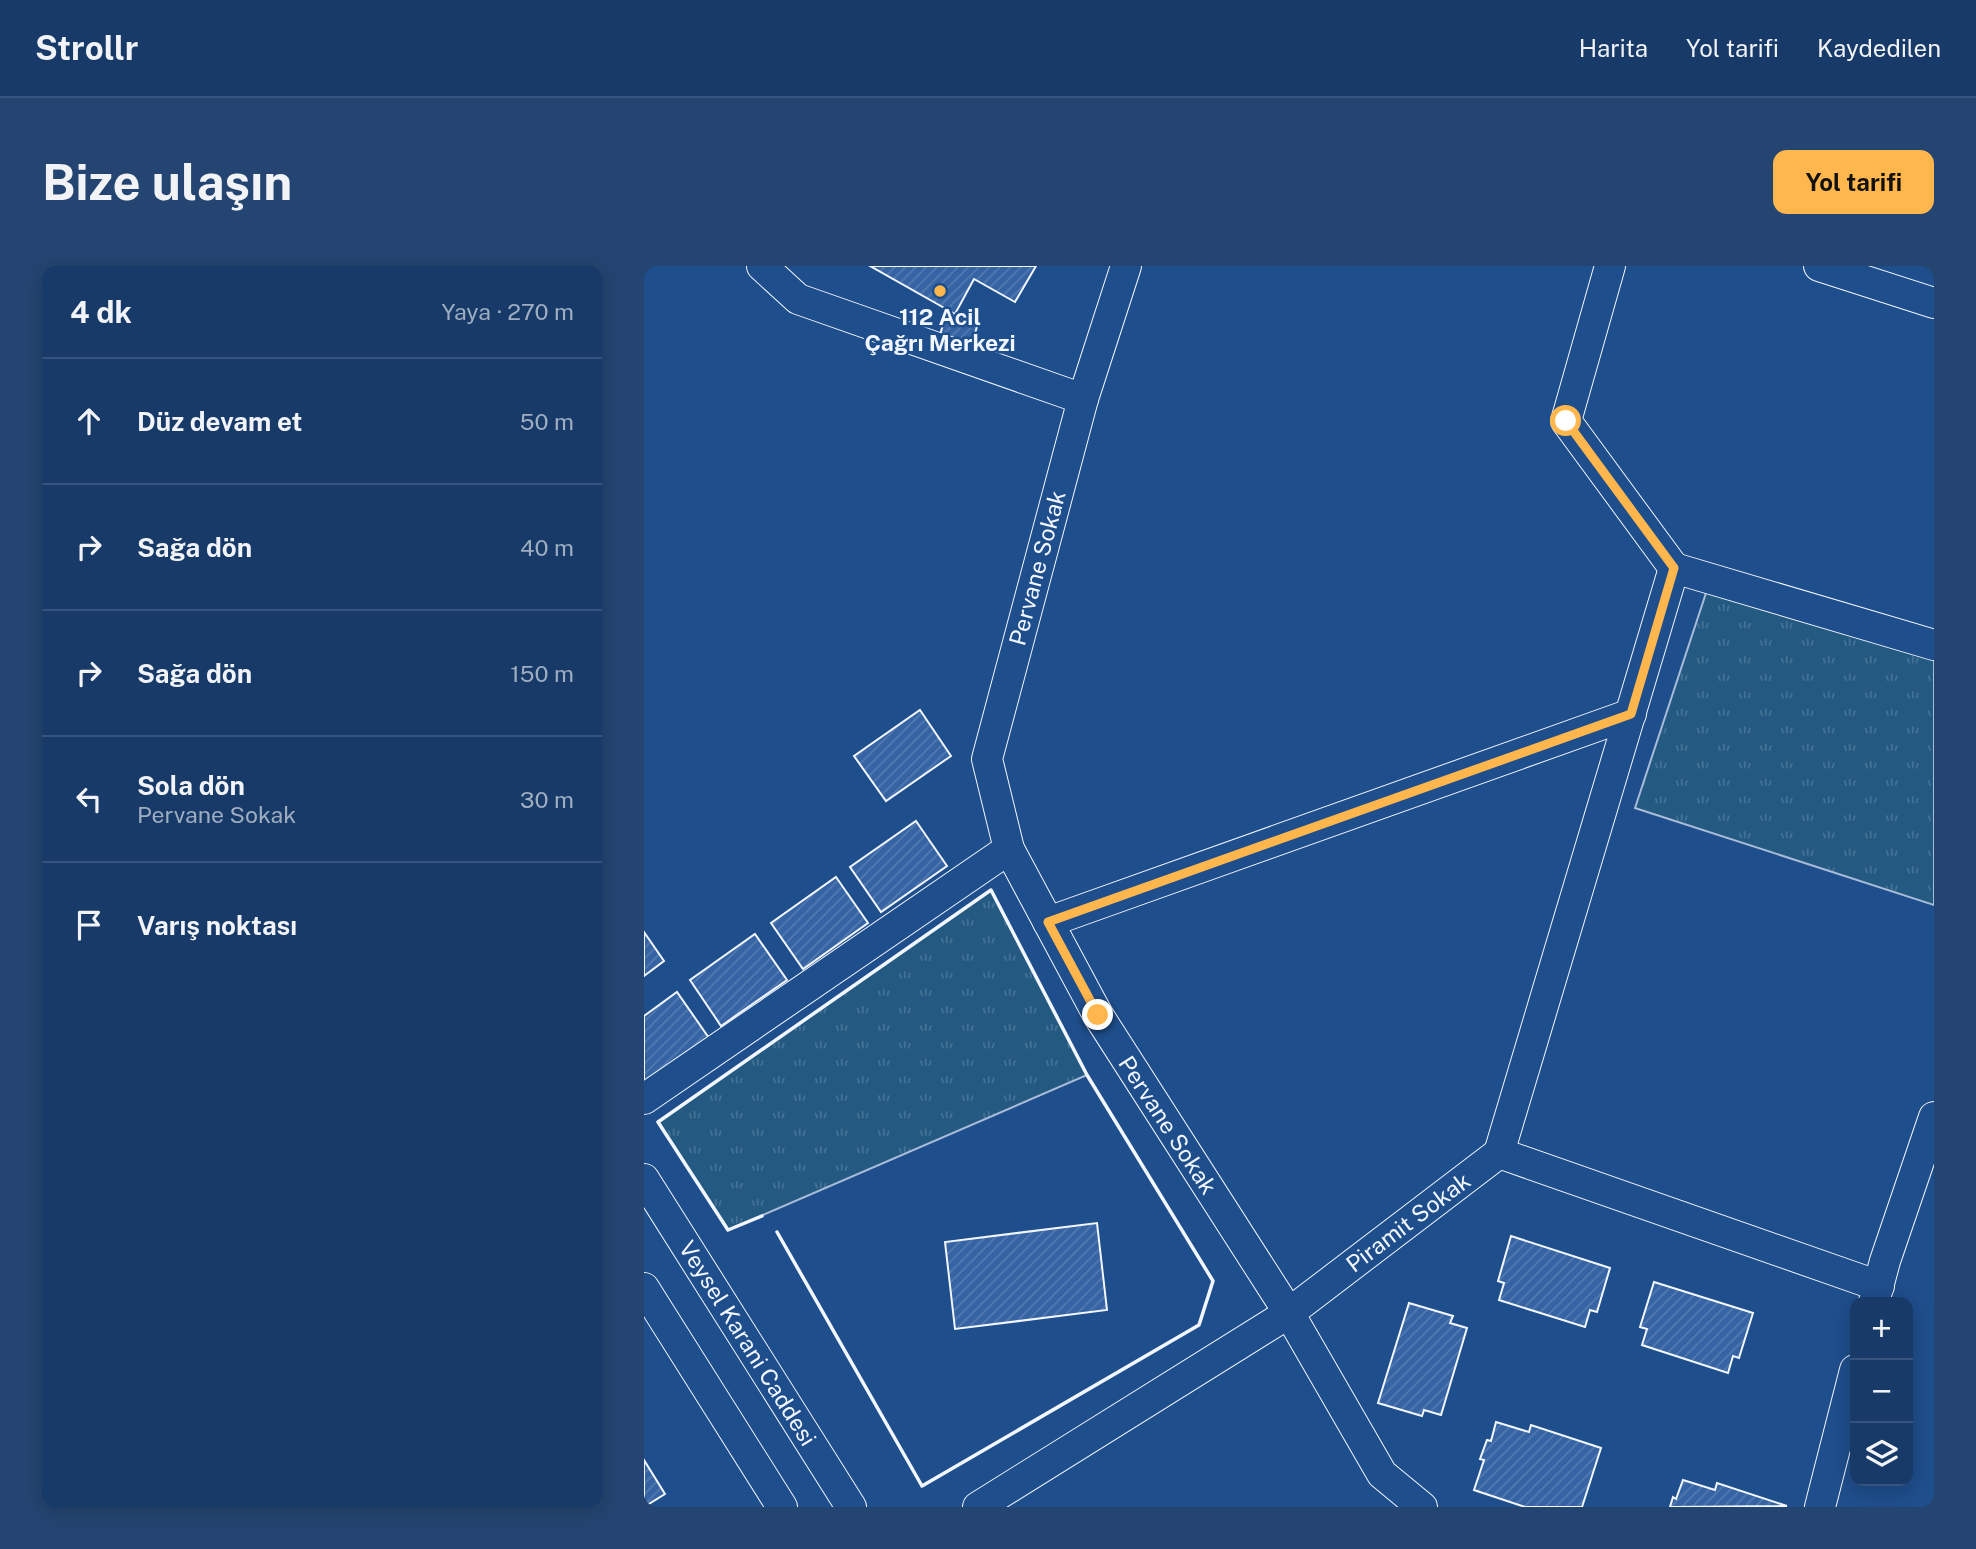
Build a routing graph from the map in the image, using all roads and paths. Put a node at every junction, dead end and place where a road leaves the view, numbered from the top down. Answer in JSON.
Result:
{"nodes":[{"id":1,"x":762,"y":266,"type":"edge"},
{"id":2,"x":1126,"y":266,"type":"edge"},
{"id":3,"x":1609,"y":266,"type":"edge"},
{"id":4,"x":1819,"y":266,"type":"edge"},
{"id":5,"x":1934,"y":303,"type":"edge"},
{"id":6,"x":1083,"y":399,"type":"junction"},
{"id":7,"x":1674,"y":568,"type":"junction"},
{"id":8,"x":1934,"y":645,"type":"edge"},
{"id":9,"x":1631,"y":714,"type":"junction"},
{"id":10,"x":1009,"y":849,"type":"junction"},
{"id":11,"x":1048,"y":922,"type":"junction"},
{"id":12,"x":644,"y":1099,"type":"edge"},
{"id":13,"x":1934,"y":1117,"type":"edge"},
{"id":14,"x":1499,"y":1153,"type":"junction"},
{"id":15,"x":644,"y":1179,"type":"edge"},
{"id":16,"x":644,"y":1288,"type":"edge"},
{"id":17,"x":1877,"y":1294,"type":"edge"},
{"id":18,"x":1289,"y":1313,"type":"junction"},
{"id":19,"x":654,"y":1325,"type":"edge"},
{"id":20,"x":1850,"y":1390,"type":"edge"},
{"id":21,"x":782,"y":1507,"type":"edge"},
{"id":22,"x":851,"y":1507,"type":"edge"},
{"id":23,"x":978,"y":1507,"type":"edge"},
{"id":24,"x":1422,"y":1507,"type":"edge"},
{"id":25,"x":1820,"y":1507,"type":"edge"}],
"edges":[{"from":1,"to":6,"type":"street"},
{"from":2,"to":6,"type":"street","name":"Pervane Sokak"},
{"from":3,"to":7,"type":"street"},
{"from":4,"to":5,"type":"street"},
{"from":6,"to":10,"type":"street","name":"Pervane Sokak"},
{"from":7,"to":8,"type":"street"},
{"from":7,"to":9,"type":"street"},
{"from":9,"to":11,"type":"street"},
{"from":9,"to":14,"type":"street"},
{"from":10,"to":11,"type":"street","name":"Pervane Sokak"},
{"from":10,"to":12,"type":"street"},
{"from":11,"to":18,"type":"street","name":"Pervane Sokak"},
{"from":13,"to":17,"type":"street"},
{"from":14,"to":17,"type":"street"},
{"from":14,"to":18,"type":"street","name":"Piramit Sokak"},
{"from":15,"to":22,"type":"street","name":"Veysel Karani Caddesi"},
{"from":16,"to":19,"type":"street"},
{"from":18,"to":23,"type":"street","name":"Piramit Sokak"},
{"from":18,"to":24,"type":"street","name":"Pervane Sokak"},
{"from":19,"to":21,"type":"street"},
{"from":20,"to":25,"type":"street"}]}
